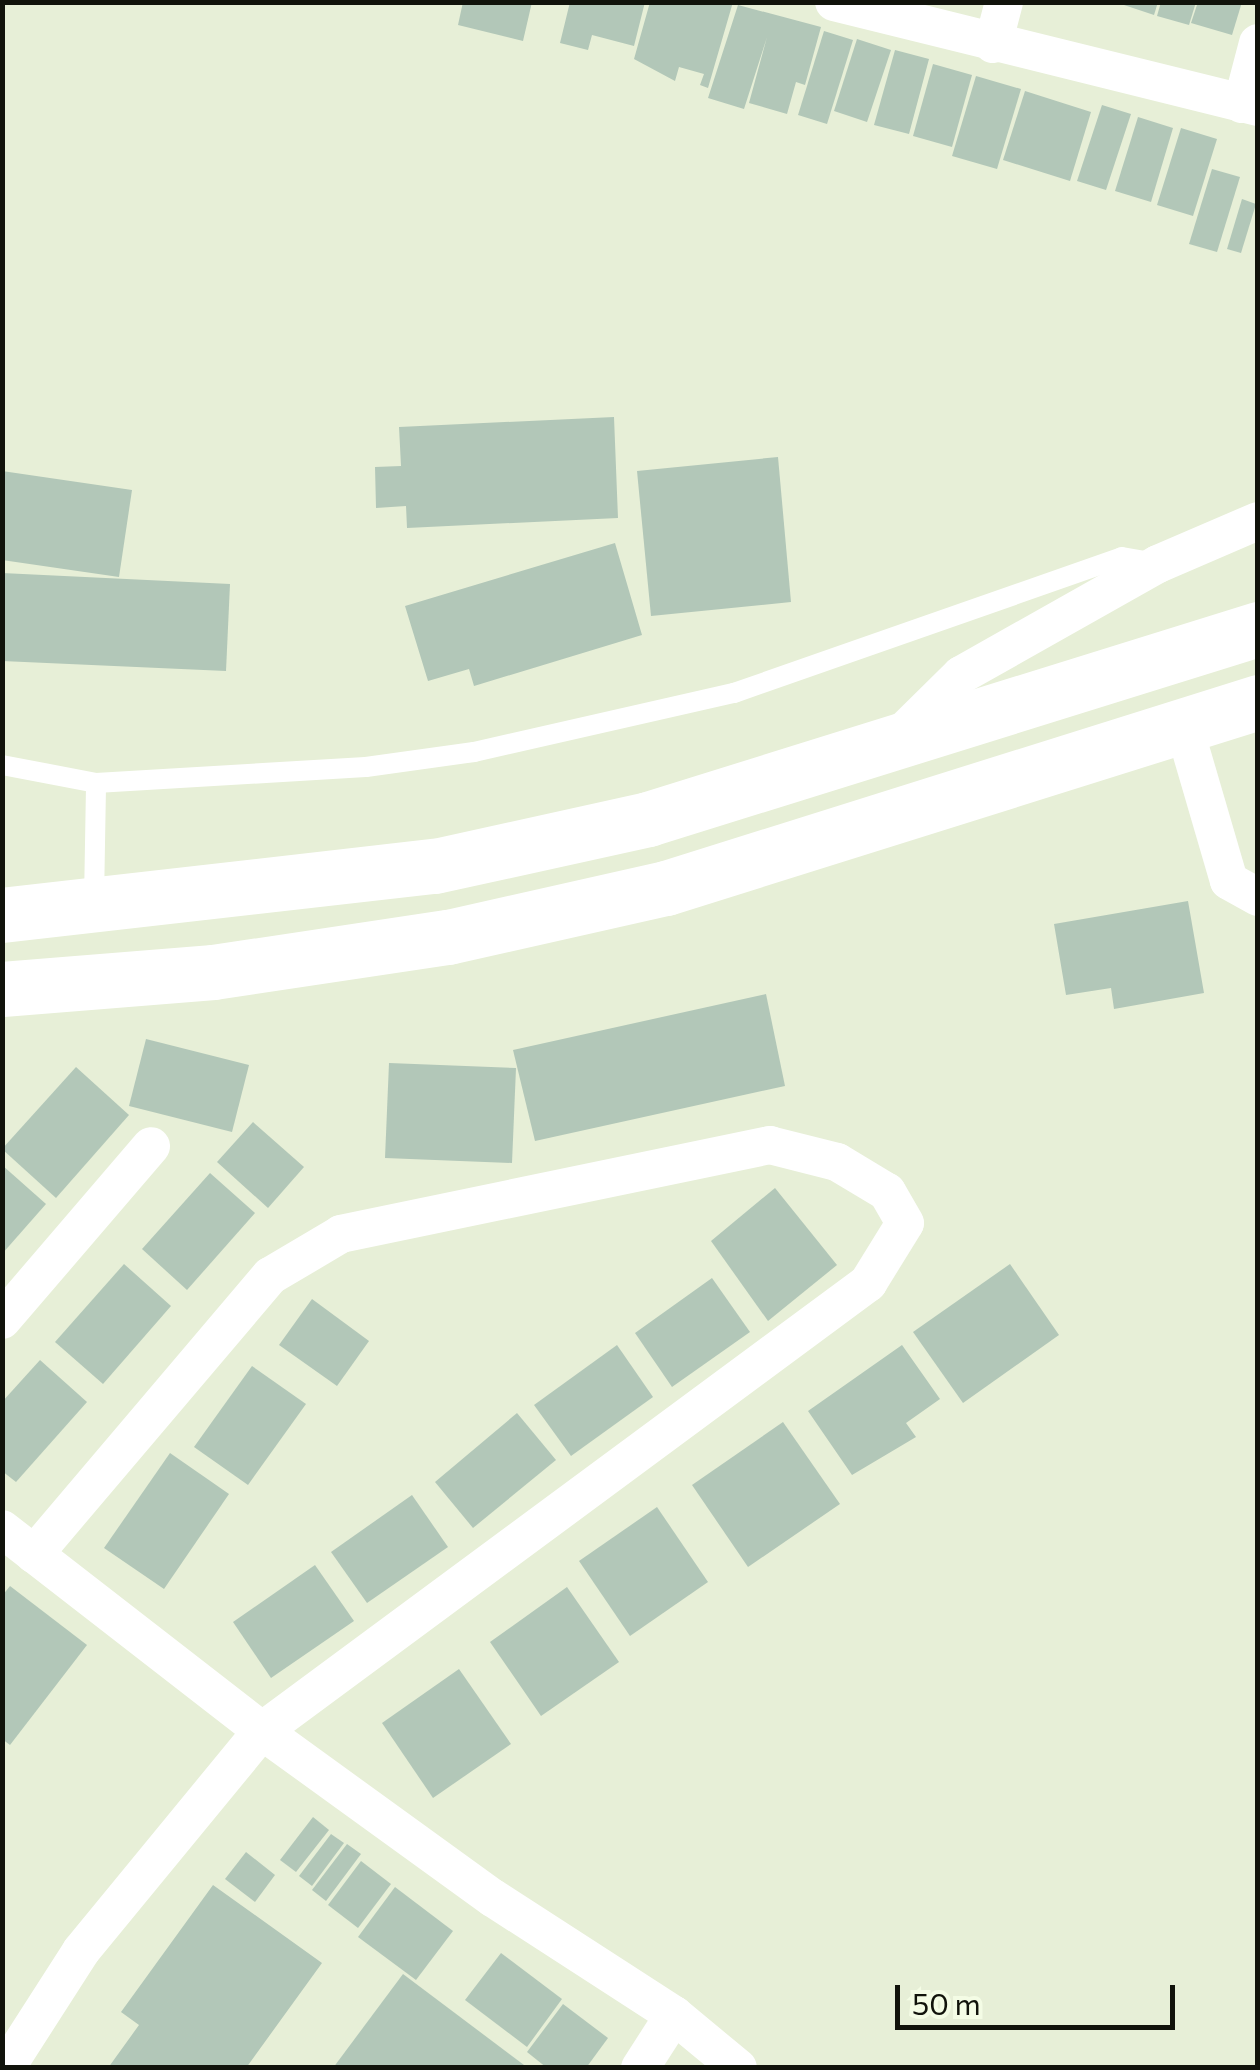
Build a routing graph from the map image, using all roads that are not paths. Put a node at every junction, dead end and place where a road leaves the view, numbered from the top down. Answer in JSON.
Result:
{"nodes":[{"id":1,"x":834,"y":2,"type":"edge"},
{"id":2,"x":1004,"y":2,"type":"edge"},
{"id":3,"x":1258,"y":43,"type":"edge"},
{"id":4,"x":993,"y":44,"type":"junction"},
{"id":5,"x":1250,"y":106,"type":"edge"},
{"id":6,"x":1258,"y":521,"type":"edge"},
{"id":7,"x":1158,"y":564,"type":"junction"},
{"id":8,"x":1258,"y":628,"type":"edge"},
{"id":9,"x":1258,"y":702,"type":"edge"},
{"id":10,"x":1184,"y":727,"type":"junction"},
{"id":11,"x":897,"y":738,"type":"junction"},
{"id":12,"x":2,"y":764,"type":"edge"},
{"id":13,"x":96,"y":783,"type":"junction"},
{"id":14,"x":1258,"y":896,"type":"edge"},
{"id":15,"x":94,"y":903,"type":"junction"},
{"id":16,"x":2,"y":915,"type":"edge"},
{"id":17,"x":7,"y":994,"type":"edge"},
{"id":18,"x":150,"y":1146,"type":"dead end"},
{"id":19,"x":2,"y":1320,"type":"edge"},
{"id":20,"x":2,"y":1530,"type":"edge"},
{"id":21,"x":34,"y":1554,"type":"junction"},
{"id":22,"x":262,"y":1731,"type":"junction"},
{"id":23,"x":674,"y":2015,"type":"junction"},
{"id":24,"x":6,"y":2068,"type":"edge"},
{"id":25,"x":640,"y":2068,"type":"edge"},
{"id":26,"x":738,"y":2068,"type":"edge"}],
"edges":[{"from":1,"to":4,"type":"street"},
{"from":2,"to":4,"type":"street"},
{"from":3,"to":5,"type":"street"},
{"from":4,"to":5,"type":"street"},
{"from":6,"to":7,"type":"street"},
{"from":7,"to":11,"type":"street"},
{"from":7,"to":13,"type":"lane"},
{"from":8,"to":11,"type":"highway"},
{"from":9,"to":10,"type":"highway"},
{"from":10,"to":14,"type":"street"},
{"from":10,"to":17,"type":"highway"},
{"from":11,"to":15,"type":"highway"},
{"from":12,"to":13,"type":"lane"},
{"from":13,"to":15,"type":"lane"},
{"from":15,"to":16,"type":"highway"},
{"from":18,"to":19,"type":"street"},
{"from":20,"to":21,"type":"street"},
{"from":21,"to":22,"type":"street"},
{"from":21,"to":22,"type":"street"},
{"from":22,"to":23,"type":"street"},
{"from":22,"to":24,"type":"street"},
{"from":23,"to":25,"type":"street"},
{"from":23,"to":26,"type":"street"}]}
